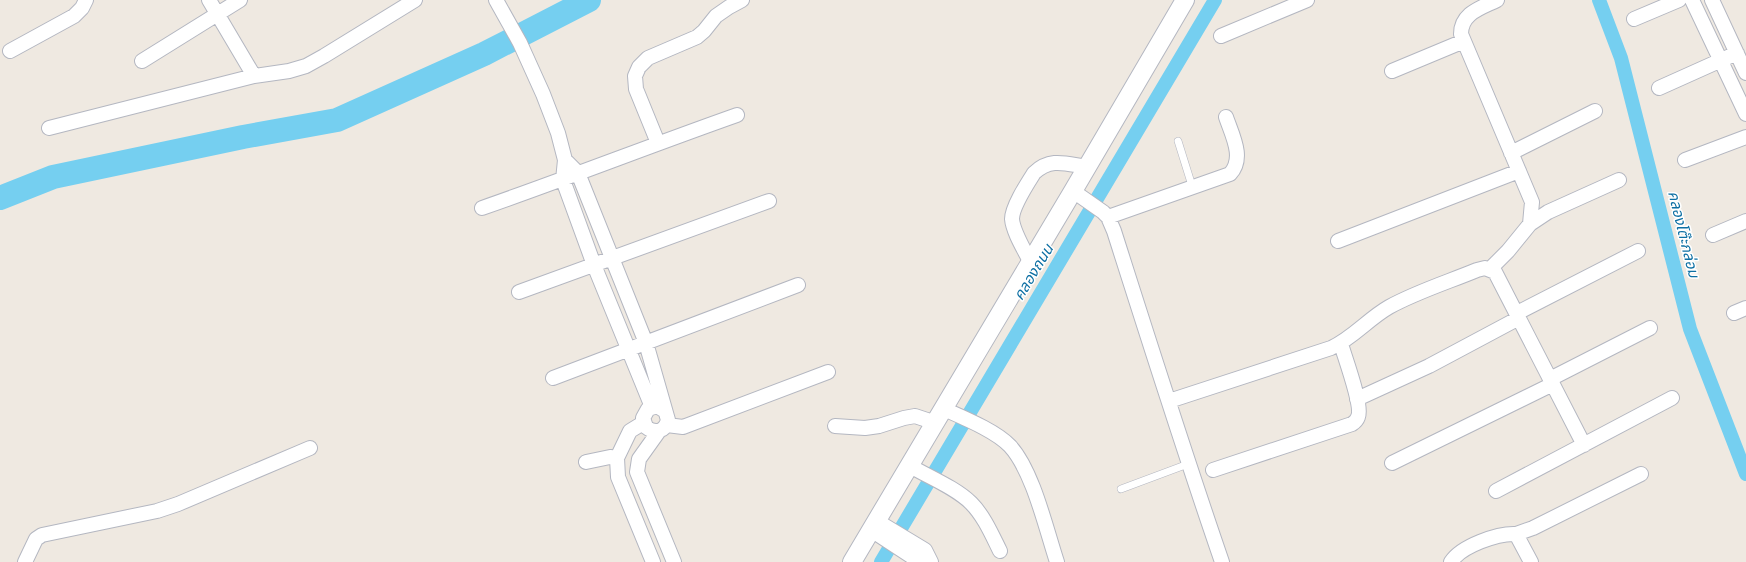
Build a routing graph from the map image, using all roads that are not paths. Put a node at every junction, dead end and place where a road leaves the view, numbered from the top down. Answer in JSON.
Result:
{"nodes":[{"id":1,"x":86,"y":0,"type":"edge"},
{"id":2,"x":209,"y":0,"type":"edge"},
{"id":3,"x":240,"y":0,"type":"edge"},
{"id":4,"x":415,"y":0,"type":"edge"},
{"id":5,"x":496,"y":0,"type":"edge"},
{"id":6,"x":742,"y":0,"type":"edge"},
{"id":7,"x":1185,"y":0,"type":"edge"},
{"id":8,"x":1307,"y":0,"type":"edge"},
{"id":9,"x":1496,"y":0,"type":"edge"},
{"id":10,"x":1679,"y":0,"type":"edge"},
{"id":11,"x":1692,"y":0,"type":"edge"},
{"id":12,"x":1712,"y":0,"type":"edge"},
{"id":13,"x":217,"y":14,"type":"junction"},
{"id":14,"x":1634,"y":20,"type":"dead end"},
{"id":15,"x":1220,"y":36,"type":"dead end"},
{"id":16,"x":1464,"y":41,"type":"junction"},
{"id":17,"x":10,"y":51,"type":"dead end"},
{"id":18,"x":1737,"y":53,"type":"junction"},
{"id":19,"x":142,"y":60,"type":"dead end"},
{"id":20,"x":1720,"y":61,"type":"junction"},
{"id":21,"x":1392,"y":71,"type":"dead end"},
{"id":22,"x":1746,"y":73,"type":"edge"},
{"id":23,"x":254,"y":76,"type":"junction"},
{"id":24,"x":1659,"y":88,"type":"dead end"},
{"id":25,"x":1595,"y":111,"type":"dead end"},
{"id":26,"x":1746,"y":114,"type":"edge"},
{"id":27,"x":737,"y":115,"type":"dead end"},
{"id":28,"x":1226,"y":117,"type":"dead end"},
{"id":29,"x":50,"y":128,"type":"dead end"},
{"id":30,"x":1746,"y":137,"type":"edge"},
{"id":31,"x":1178,"y":141,"type":"dead end"},
{"id":32,"x":658,"y":143,"type":"junction"},
{"id":33,"x":1511,"y":153,"type":"junction"},
{"id":34,"x":565,"y":160,"type":"junction"},
{"id":35,"x":1686,"y":160,"type":"dead end"},
{"id":36,"x":1087,"y":167,"type":"junction"},
{"id":37,"x":1519,"y":171,"type":"junction"},
{"id":38,"x":578,"y":173,"type":"junction"},
{"id":39,"x":563,"y":180,"type":"junction"},
{"id":40,"x":1619,"y":180,"type":"dead end"},
{"id":41,"x":1193,"y":189,"type":"junction"},
{"id":42,"x":1077,"y":194,"type":"junction"},
{"id":43,"x":769,"y":201,"type":"dead end"},
{"id":44,"x":482,"y":208,"type":"dead end"},
{"id":45,"x":1106,"y":215,"type":"junction"},
{"id":46,"x":1746,"y":221,"type":"edge"},
{"id":47,"x":1530,"y":224,"type":"junction"},
{"id":48,"x":1713,"y":235,"type":"dead end"},
{"id":49,"x":1338,"y":241,"type":"dead end"},
{"id":50,"x":1638,"y":250,"type":"dead end"},
{"id":51,"x":611,"y":258,"type":"junction"},
{"id":52,"x":1031,"y":263,"type":"junction"},
{"id":53,"x":594,"y":265,"type":"junction"},
{"id":54,"x":1490,"y":269,"type":"junction"},
{"id":55,"x":798,"y":285,"type":"dead end"},
{"id":56,"x":519,"y":292,"type":"dead end"},
{"id":57,"x":1518,"y":316,"type":"junction"},
{"id":58,"x":1650,"y":328,"type":"dead end"},
{"id":59,"x":646,"y":342,"type":"junction"},
{"id":60,"x":1341,"y":344,"type":"junction"},
{"id":61,"x":628,"y":349,"type":"junction"},
{"id":62,"x":828,"y":372,"type":"dead end"},
{"id":63,"x":553,"y":378,"type":"dead end"},
{"id":64,"x":1551,"y":381,"type":"junction"},
{"id":65,"x":1672,"y":398,"type":"dead end"},
{"id":66,"x":1357,"y":399,"type":"junction"},
{"id":67,"x":1170,"y":401,"type":"junction"},
{"id":68,"x":652,"y":407,"type":"junction"},
{"id":69,"x":944,"y":415,"type":"junction"},
{"id":70,"x":664,"y":422,"type":"junction"},
{"id":71,"x":643,"y":423,"type":"junction"},
{"id":72,"x":835,"y":426,"type":"dead end"},
{"id":73,"x":1584,"y":445,"type":"junction"},
{"id":74,"x":310,"y":448,"type":"dead end"},
{"id":75,"x":617,"y":458,"type":"junction"},
{"id":76,"x":586,"y":462,"type":"dead end"},
{"id":77,"x":1392,"y":463,"type":"dead end"},
{"id":78,"x":1188,"y":464,"type":"junction"},
{"id":79,"x":913,"y":468,"type":"junction"},
{"id":80,"x":1213,"y":470,"type":"dead end"},
{"id":81,"x":1641,"y":474,"type":"dead end"},
{"id":82,"x":1121,"y":489,"type":"dead end"},
{"id":83,"x":1496,"y":491,"type":"dead end"},
{"id":84,"x":879,"y":528,"type":"junction"},
{"id":85,"x":1516,"y":534,"type":"junction"},
{"id":86,"x":909,"y":547,"type":"junction"},
{"id":87,"x":1000,"y":551,"type":"dead end"},
{"id":88,"x":25,"y":562,"type":"edge"},
{"id":89,"x":653,"y":562,"type":"edge"},
{"id":90,"x":674,"y":562,"type":"edge"},
{"id":91,"x":852,"y":562,"type":"edge"},
{"id":92,"x":920,"y":562,"type":"edge"},
{"id":93,"x":932,"y":562,"type":"edge"},
{"id":94,"x":1057,"y":562,"type":"edge"},
{"id":95,"x":1222,"y":562,"type":"edge"},
{"id":96,"x":1451,"y":562,"type":"edge"},
{"id":97,"x":1531,"y":562,"type":"edge"}],
"edges":[{"from":1,"to":17,"type":"street"},
{"from":2,"to":13,"type":"street"},
{"from":3,"to":13,"type":"street"},
{"from":4,"to":23,"type":"street"},
{"from":5,"to":34,"type":"street"},
{"from":6,"to":32,"type":"street"},
{"from":7,"to":36,"type":"street"},
{"from":8,"to":15,"type":"street"},
{"from":9,"to":16,"type":"street"},
{"from":10,"to":14,"type":"street"},
{"from":11,"to":20,"type":"street"},
{"from":12,"to":18,"type":"street"},
{"from":13,"to":19,"type":"street"},
{"from":13,"to":23,"type":"street"},
{"from":16,"to":21,"type":"street"},
{"from":16,"to":33,"type":"street"},
{"from":18,"to":20,"type":"street"},
{"from":18,"to":22,"type":"street"},
{"from":20,"to":24,"type":"street"},
{"from":20,"to":26,"type":"street"},
{"from":23,"to":29,"type":"street"},
{"from":25,"to":33,"type":"street"},
{"from":27,"to":32,"type":"street"},
{"from":28,"to":41,"type":"street"},
{"from":30,"to":35,"type":"street"},
{"from":31,"to":41,"type":"lane"},
{"from":32,"to":38,"type":"street"},
{"from":33,"to":37,"type":"street"},
{"from":34,"to":38,"type":"street"},
{"from":34,"to":39,"type":"street"},
{"from":36,"to":42,"type":"street"},
{"from":36,"to":52,"type":"street"},
{"from":37,"to":47,"type":"street"},
{"from":37,"to":49,"type":"street"},
{"from":38,"to":39,"type":"street"},
{"from":38,"to":51,"type":"street"},
{"from":39,"to":44,"type":"street"},
{"from":39,"to":53,"type":"street"},
{"from":40,"to":47,"type":"street"},
{"from":41,"to":45,"type":"street"},
{"from":42,"to":45,"type":"street"},
{"from":42,"to":52,"type":"street"},
{"from":43,"to":51,"type":"street"},
{"from":45,"to":67,"type":"street"},
{"from":46,"to":48,"type":"street"},
{"from":47,"to":54,"type":"street"},
{"from":50,"to":57,"type":"street"},
{"from":51,"to":53,"type":"street"},
{"from":51,"to":59,"type":"street"},
{"from":52,"to":69,"type":"street"},
{"from":53,"to":56,"type":"street"},
{"from":53,"to":61,"type":"street"},
{"from":54,"to":57,"type":"street"},
{"from":54,"to":60,"type":"street"},
{"from":55,"to":59,"type":"street"},
{"from":57,"to":64,"type":"street"},
{"from":57,"to":66,"type":"street"},
{"from":58,"to":64,"type":"street"},
{"from":59,"to":61,"type":"street"},
{"from":59,"to":70,"type":"street"},
{"from":60,"to":66,"type":"street"},
{"from":60,"to":67,"type":"street"},
{"from":61,"to":63,"type":"street"},
{"from":61,"to":68,"type":"street"},
{"from":62,"to":70,"type":"street"},
{"from":64,"to":73,"type":"street"},
{"from":64,"to":77,"type":"street"},
{"from":65,"to":73,"type":"street"},
{"from":66,"to":80,"type":"street"},
{"from":67,"to":78,"type":"street"},
{"from":68,"to":70,"type":"street"},
{"from":68,"to":71,"type":"street"},
{"from":69,"to":72,"type":"street"},
{"from":69,"to":79,"type":"street"},
{"from":69,"to":94,"type":"street"},
{"from":70,"to":71,"type":"street"},
{"from":70,"to":90,"type":"street"},
{"from":71,"to":75,"type":"street"},
{"from":73,"to":83,"type":"street"},
{"from":74,"to":88,"type":"street"},
{"from":75,"to":76,"type":"street"},
{"from":75,"to":89,"type":"street"},
{"from":78,"to":82,"type":"lane"},
{"from":78,"to":95,"type":"street"},
{"from":79,"to":84,"type":"street"},
{"from":79,"to":87,"type":"street"},
{"from":81,"to":85,"type":"street"},
{"from":84,"to":86,"type":"street"},
{"from":84,"to":91,"type":"street"},
{"from":85,"to":96,"type":"street"},
{"from":85,"to":97,"type":"street"},
{"from":86,"to":92,"type":"street"},
{"from":86,"to":93,"type":"street"}]}
